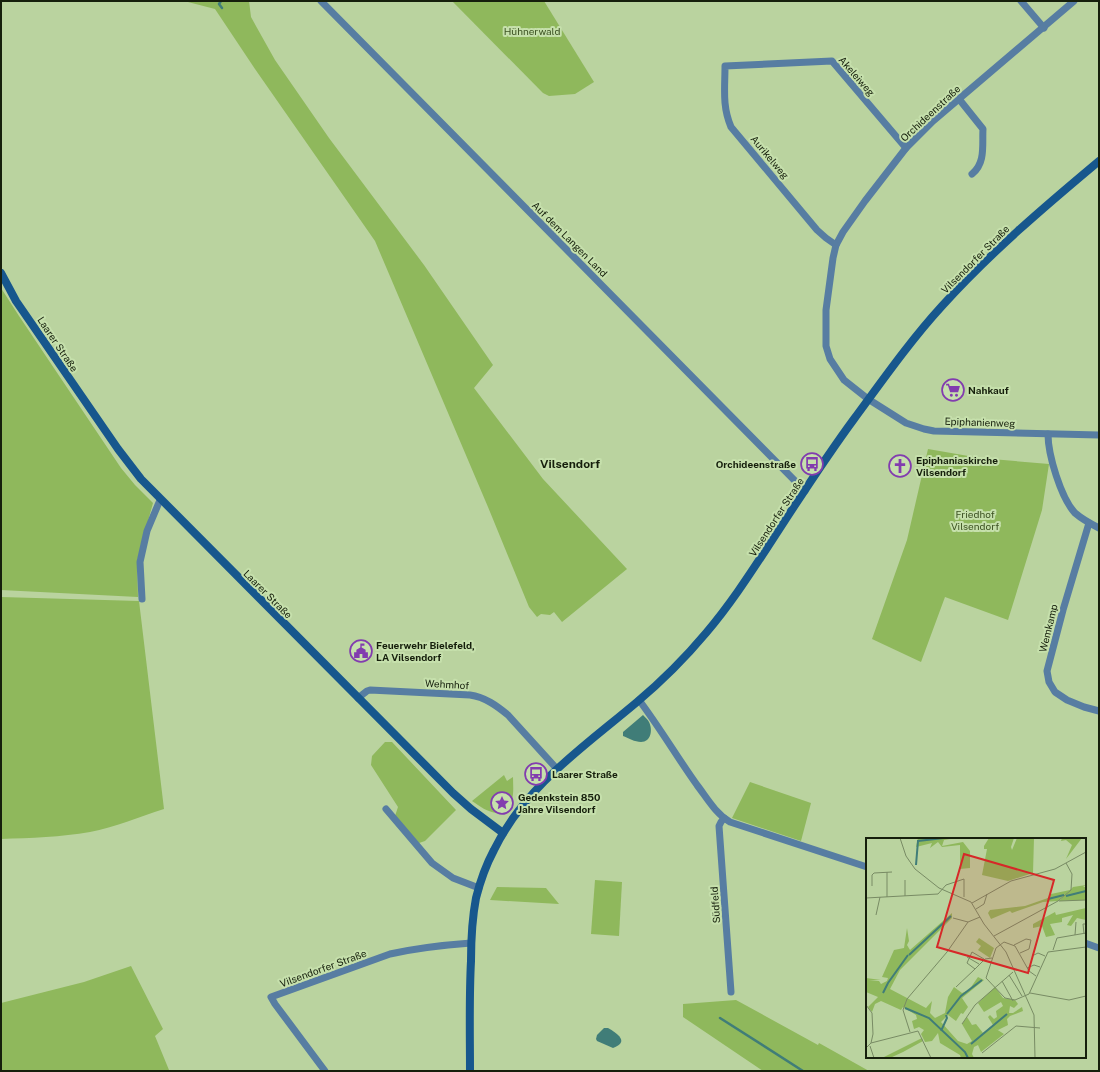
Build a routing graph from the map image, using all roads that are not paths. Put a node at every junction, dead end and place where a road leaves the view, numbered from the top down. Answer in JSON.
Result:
{"nodes":[{"id":1,"x":321,"y":1,"type":"edge"},
{"id":2,"x":1021,"y":1,"type":"edge"},
{"id":3,"x":1074,"y":1,"type":"edge"},
{"id":4,"x":1044,"y":28,"type":"junction"},
{"id":5,"x":725,"y":66,"type":"joint"},
{"id":6,"x":959,"y":99,"type":"junction"},
{"id":7,"x":906,"y":148,"type":"junction"},
{"id":8,"x":1099,"y":161,"type":"edge"},
{"id":9,"x":972,"y":174,"type":"dead end"},
{"id":10,"x":836,"y":245,"type":"junction"},
{"id":11,"x":1,"y":273,"type":"edge"},
{"id":12,"x":868,"y":399,"type":"junction"},
{"id":13,"x":1048,"y":434,"type":"junction"},
{"id":14,"x":1099,"y":435,"type":"edge"},
{"id":15,"x":805,"y":491,"type":"junction"},
{"id":16,"x":160,"y":500,"type":"junction"},
{"id":17,"x":1089,"y":523,"type":"junction"},
{"id":18,"x":1099,"y":528,"type":"edge"},
{"id":19,"x":142,"y":599,"type":"dead end"},
{"id":20,"x":358,"y":698,"type":"junction"},
{"id":21,"x":639,"y":700,"type":"junction"},
{"id":22,"x":1099,"y":711,"type":"edge"},
{"id":23,"x":557,"y":769,"type":"junction"},
{"id":24,"x":386,"y":809,"type":"dead end"},
{"id":25,"x":724,"y":818,"type":"junction"},
{"id":26,"x":503,"y":833,"type":"junction"},
{"id":27,"x":866,"y":867,"type":"edge"},
{"id":28,"x":479,"y":888,"type":"junction"},
{"id":29,"x":471,"y":943,"type":"junction"},
{"id":30,"x":1086,"y":943,"type":"edge"},
{"id":31,"x":1099,"y":948,"type":"edge"},
{"id":32,"x":731,"y":992,"type":"dead end"},
{"id":33,"x":325,"y":1071,"type":"edge"},
{"id":34,"x":470,"y":1071,"type":"edge"}],
"edges":[{"from":1,"to":15,"type":"street","name":"Auf dem Langen Land"},
{"from":2,"to":4,"type":"street"},
{"from":3,"to":4,"type":"street","name":"Orchideenstraße"},
{"from":4,"to":6,"type":"street","name":"Orchideenstraße"},
{"from":5,"to":7,"type":"street","name":"Akeleiweg"},
{"from":5,"to":10,"type":"street","name":"Aurikelweg"},
{"from":6,"to":7,"type":"street","name":"Orchideenstraße"},
{"from":6,"to":9,"type":"street"},
{"from":7,"to":10,"type":"street","name":"Orchideenstraße"},
{"from":8,"to":12,"type":"main road","name":"Vilsendorfer Straße"},
{"from":10,"to":12,"type":"street","name":"Orchideenstraße"},
{"from":11,"to":16,"type":"main road","name":"Laarer Straße"},
{"from":12,"to":13,"type":"street","name":"Epiphanienweg"},
{"from":12,"to":15,"type":"main road","name":"Vilsendorfer Straße"},
{"from":13,"to":14,"type":"street","name":"Epiphanienweg"},
{"from":13,"to":17,"type":"street"},
{"from":15,"to":21,"type":"main road","name":"Vilsendorfer Straße"},
{"from":16,"to":19,"type":"street"},
{"from":16,"to":20,"type":"main road","name":"Laarer Straße"},
{"from":17,"to":18,"type":"street"},
{"from":17,"to":22,"type":"street","name":"Wemkamp"},
{"from":20,"to":23,"type":"street","name":"Wehmhof"},
{"from":20,"to":26,"type":"main road","name":"Laarer Straße"},
{"from":21,"to":23,"type":"main road","name":"Vilsendorfer Straße"},
{"from":21,"to":25,"type":"street"},
{"from":23,"to":26,"type":"main road","name":"Vilsendorfer Straße"},
{"from":24,"to":28,"type":"street"},
{"from":25,"to":27,"type":"street"},
{"from":25,"to":32,"type":"street","name":"Südfeld"},
{"from":26,"to":28,"type":"main road","name":"Vilsendorfer Straße"},
{"from":28,"to":29,"type":"main road","name":"Vilsendorfer Straße"},
{"from":29,"to":33,"type":"street","name":"Vilsendorfer Straße"},
{"from":29,"to":34,"type":"main road","name":"Vilsendorfer Straße"},
{"from":30,"to":31,"type":"street"}]}
